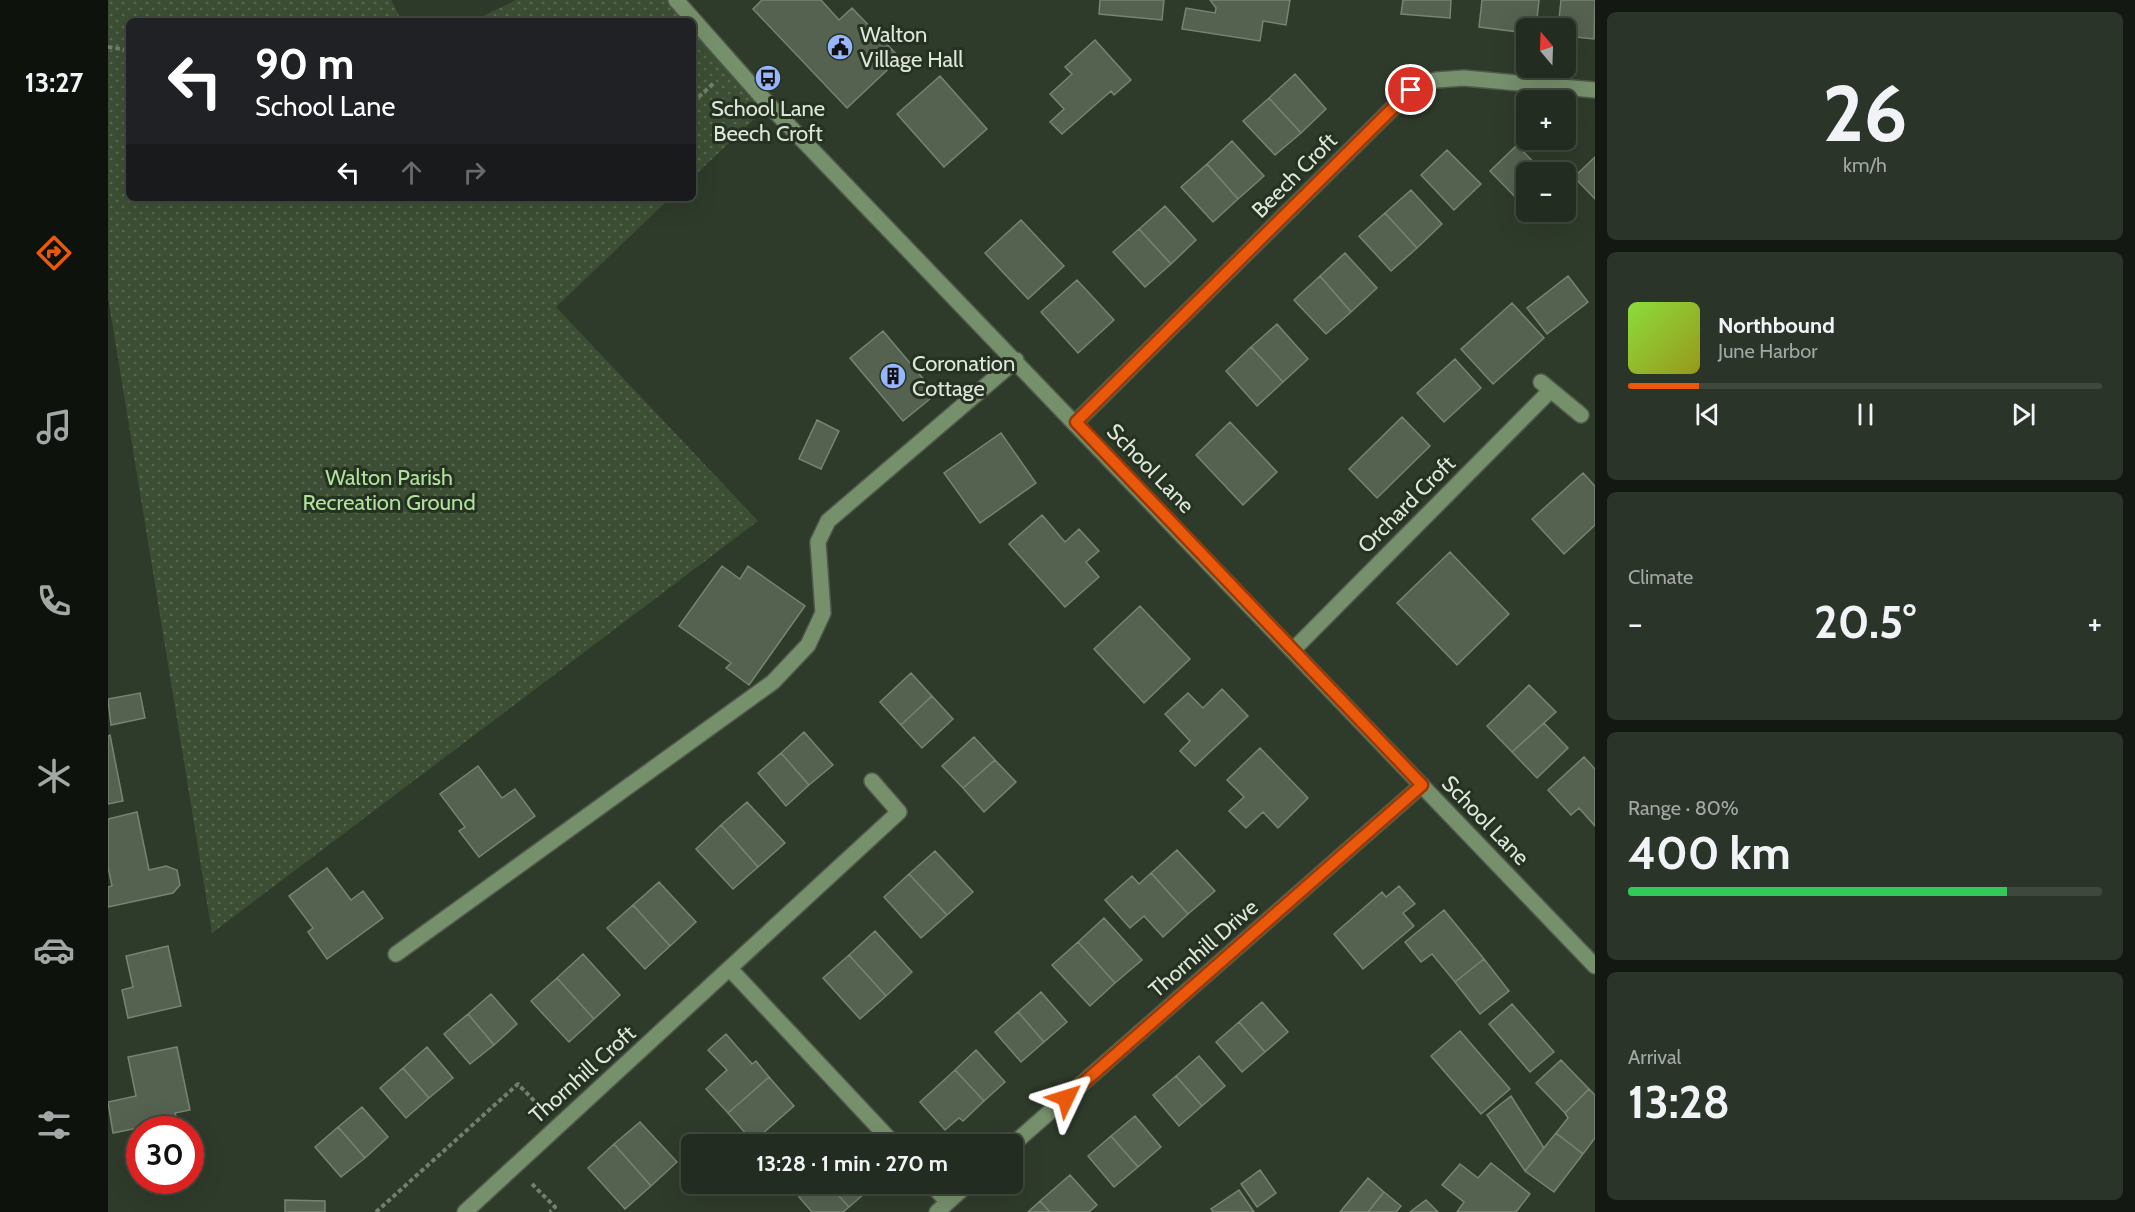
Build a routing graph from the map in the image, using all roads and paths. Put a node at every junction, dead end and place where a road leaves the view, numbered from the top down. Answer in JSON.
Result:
{"nodes":[{"id":1,"x":676,"y":0,"type":"edge"},
{"id":2,"x":692,"y":18,"type":"edge"},
{"id":3,"x":696,"y":23,"type":"edge"},
{"id":4,"x":108,"y":47,"type":"edge"},
{"id":5,"x":126,"y":50,"type":"edge"},
{"id":6,"x":1595,"y":90,"type":"edge"},
{"id":7,"x":1016,"y":360,"type":"junction"},
{"id":8,"x":1581,"y":415,"type":"dead end"},
{"id":9,"x":1076,"y":422,"type":"junction"},
{"id":10,"x":1293,"y":650,"type":"junction"},
{"id":11,"x":872,"y":781,"type":"dead end"},
{"id":12,"x":1422,"y":785,"type":"junction"},
{"id":13,"x":396,"y":954,"type":"dead end"},
{"id":14,"x":1595,"y":966,"type":"edge"},
{"id":15,"x":730,"y":969,"type":"junction"},
{"id":16,"x":558,"y":1126,"type":"junction"},
{"id":17,"x":885,"y":1134,"type":"edge"},
{"id":18,"x":1023,"y":1135,"type":"edge"},
{"id":19,"x":514,"y":1167,"type":"junction"},
{"id":20,"x":957,"y":1194,"type":"edge"},
{"id":21,"x":942,"y":1207,"type":"edge"},
{"id":22,"x":376,"y":1212,"type":"edge"},
{"id":23,"x":465,"y":1212,"type":"edge"},
{"id":24,"x":550,"y":1212,"type":"edge"}],
"edges":[{"from":1,"to":2,"type":"street","name":"School Lane"},
{"from":3,"to":7,"type":"street","name":"School Lane"},
{"from":4,"to":5,"type":"path"},
{"from":6,"to":9,"type":"street","name":"Beech Croft"},
{"from":7,"to":9,"type":"street","name":"School Lane"},
{"from":7,"to":13,"type":"street"},
{"from":8,"to":10,"type":"street","name":"Orchard Croft"},
{"from":9,"to":10,"type":"street","name":"School Lane"},
{"from":10,"to":12,"type":"street","name":"School Lane"},
{"from":11,"to":15,"type":"street","name":"Thornhill Croft"},
{"from":12,"to":14,"type":"street","name":"School Lane"},
{"from":12,"to":18,"type":"street","name":"Thornhill Drive"},
{"from":15,"to":16,"type":"street","name":"Thornhill Croft"},
{"from":15,"to":17,"type":"street"},
{"from":16,"to":19,"type":"street","name":"Thornhill Croft"},
{"from":16,"to":22,"type":"path"},
{"from":19,"to":23,"type":"street","name":"Thornhill Croft"},
{"from":19,"to":24,"type":"path"},
{"from":20,"to":21,"type":"street"}]}
